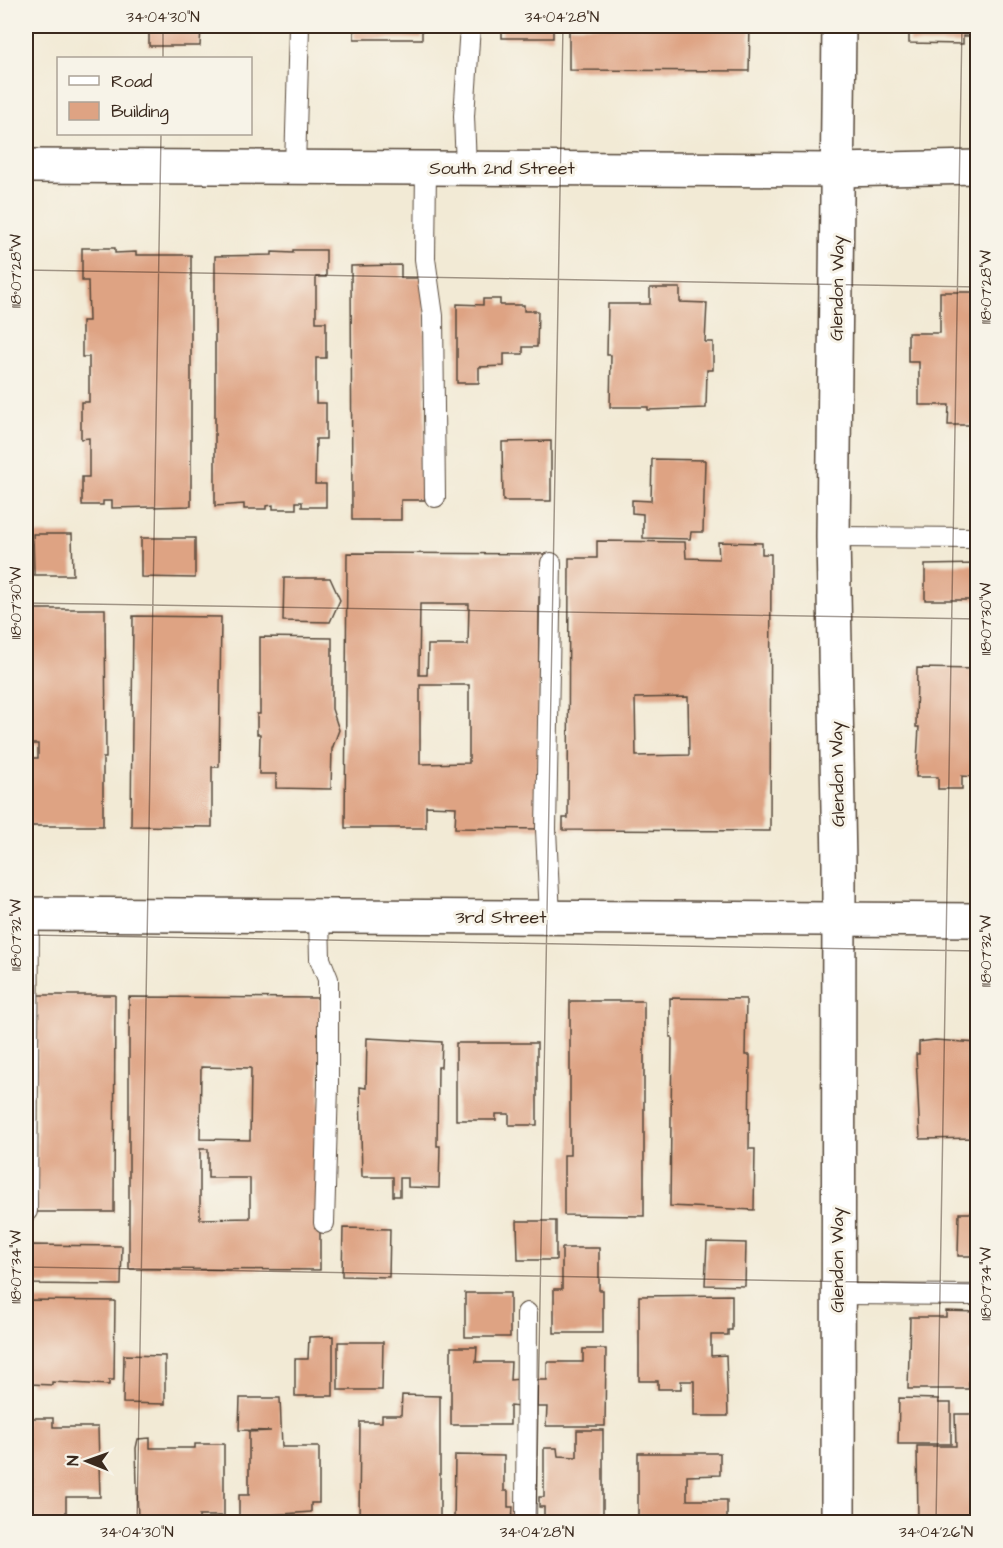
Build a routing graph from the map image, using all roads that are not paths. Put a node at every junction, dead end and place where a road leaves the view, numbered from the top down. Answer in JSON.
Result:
{"nodes":[{"id":1,"x":299,"y":26,"type":"edge"},
{"id":2,"x":470,"y":26,"type":"edge"},
{"id":3,"x":839,"y":26,"type":"edge"},
{"id":4,"x":26,"y":166,"type":"edge"},
{"id":5,"x":294,"y":167,"type":"junction"},
{"id":6,"x":466,"y":167,"type":"junction"},
{"id":7,"x":978,"y":167,"type":"edge"},
{"id":8,"x":426,"y":168,"type":"junction"},
{"id":9,"x":838,"y":170,"type":"junction"},
{"id":10,"x":435,"y":497,"type":"dead end"},
{"id":11,"x":833,"y":537,"type":"junction"},
{"id":12,"x":978,"y":538,"type":"edge"},
{"id":13,"x":551,"y":563,"type":"dead end"},
{"id":14,"x":27,"y":914,"type":"edge"},
{"id":15,"x":550,"y":917,"type":"junction"},
{"id":16,"x":319,"y":918,"type":"junction"},
{"id":17,"x":838,"y":919,"type":"junction"},
{"id":18,"x":978,"y":920,"type":"edge"},
{"id":19,"x":27,"y":1211,"type":"edge"},
{"id":20,"x":324,"y":1222,"type":"dead end"},
{"id":21,"x":837,"y":1294,"type":"junction"},
{"id":22,"x":978,"y":1295,"type":"edge"},
{"id":23,"x":527,"y":1313,"type":"dead end"},
{"id":24,"x":526,"y":1522,"type":"edge"},
{"id":25,"x":838,"y":1522,"type":"edge"}],
"edges":[{"from":1,"to":5,"type":"lane"},
{"from":2,"to":6,"type":"lane"},
{"from":3,"to":9,"type":"street","name":"Glendon Way"},
{"from":4,"to":5,"type":"street","name":"South 2nd Street"},
{"from":5,"to":8,"type":"street","name":"South 2nd Street"},
{"from":6,"to":8,"type":"street","name":"South 2nd Street"},
{"from":6,"to":9,"type":"street","name":"South 2nd Street"},
{"from":7,"to":9,"type":"street","name":"South 2nd Street"},
{"from":8,"to":10,"type":"lane"},
{"from":9,"to":11,"type":"street","name":"Glendon Way"},
{"from":11,"to":12,"type":"lane"},
{"from":11,"to":17,"type":"street","name":"Glendon Way"},
{"from":13,"to":15,"type":"lane"},
{"from":14,"to":16,"type":"street","name":"3rd Street"},
{"from":14,"to":19,"type":"lane"},
{"from":15,"to":16,"type":"street","name":"3rd Street"},
{"from":15,"to":17,"type":"street","name":"3rd Street"},
{"from":16,"to":20,"type":"lane"},
{"from":17,"to":18,"type":"street","name":"3rd Street"},
{"from":17,"to":21,"type":"street","name":"Glendon Way"},
{"from":21,"to":22,"type":"lane"},
{"from":21,"to":25,"type":"street","name":"Glendon Way"},
{"from":23,"to":24,"type":"lane"}]}
